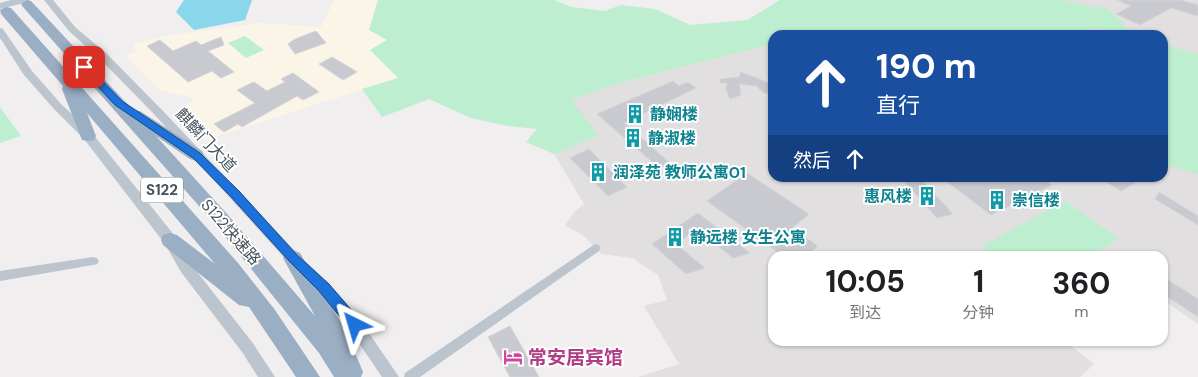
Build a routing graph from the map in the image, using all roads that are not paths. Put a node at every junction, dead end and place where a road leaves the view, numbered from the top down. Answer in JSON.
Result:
{"nodes":[{"id":1,"x":48,"y":0,"type":"edge"},
{"id":2,"x":25,"y":2,"type":"edge"},
{"id":3,"x":3,"y":8,"type":"edge"},
{"id":4,"x":0,"y":31,"type":"edge"},
{"id":5,"x":65,"y":77,"type":"junction"},
{"id":6,"x":118,"y":103,"type":"junction"},
{"id":7,"x":88,"y":136,"type":"junction"},
{"id":8,"x":196,"y":155,"type":"junction"},
{"id":9,"x":170,"y":240,"type":"junction"},
{"id":10,"x":595,"y":248,"type":"dead end"},
{"id":11,"x":293,"y":258,"type":"junction"},
{"id":12,"x":93,"y":261,"type":"dead end"},
{"id":13,"x":0,"y":276,"type":"edge"},
{"id":14,"x":268,"y":316,"type":"junction"},
{"id":15,"x":267,"y":377,"type":"edge"},
{"id":16,"x":309,"y":377,"type":"edge"},
{"id":17,"x":346,"y":377,"type":"edge"},
{"id":18,"x":354,"y":377,"type":"edge"},
{"id":19,"x":391,"y":377,"type":"edge"},
{"id":20,"x":410,"y":377,"type":"edge"}],
"edges":[{"from":1,"to":8,"type":"street","name":"麒麟门大道"},
{"from":2,"to":3,"type":"main road"},
{"from":2,"to":6,"type":"highway","name":"S122快速路","number":"S122"},
{"from":3,"to":5,"type":"highway","name":"S122快速路","number":"S122"},
{"from":4,"to":7,"type":"street"},
{"from":5,"to":7,"type":"highway"},
{"from":5,"to":14,"type":"highway","name":"S122快速路","number":"S122"},
{"from":6,"to":8,"type":"highway"},
{"from":6,"to":17,"type":"highway","name":"S122快速路","number":"S122"},
{"from":7,"to":9,"type":"street"},
{"from":8,"to":11,"type":"street","name":"麒麟门大道"},
{"from":9,"to":14,"type":"highway"},
{"from":9,"to":15,"type":"street"},
{"from":10,"to":20,"type":"street"},
{"from":11,"to":18,"type":"highway"},
{"from":11,"to":19,"type":"street","name":"麒麟门大道"},
{"from":12,"to":13,"type":"street"},
{"from":14,"to":16,"type":"highway","name":"S122快速路","number":"S122"}]}
